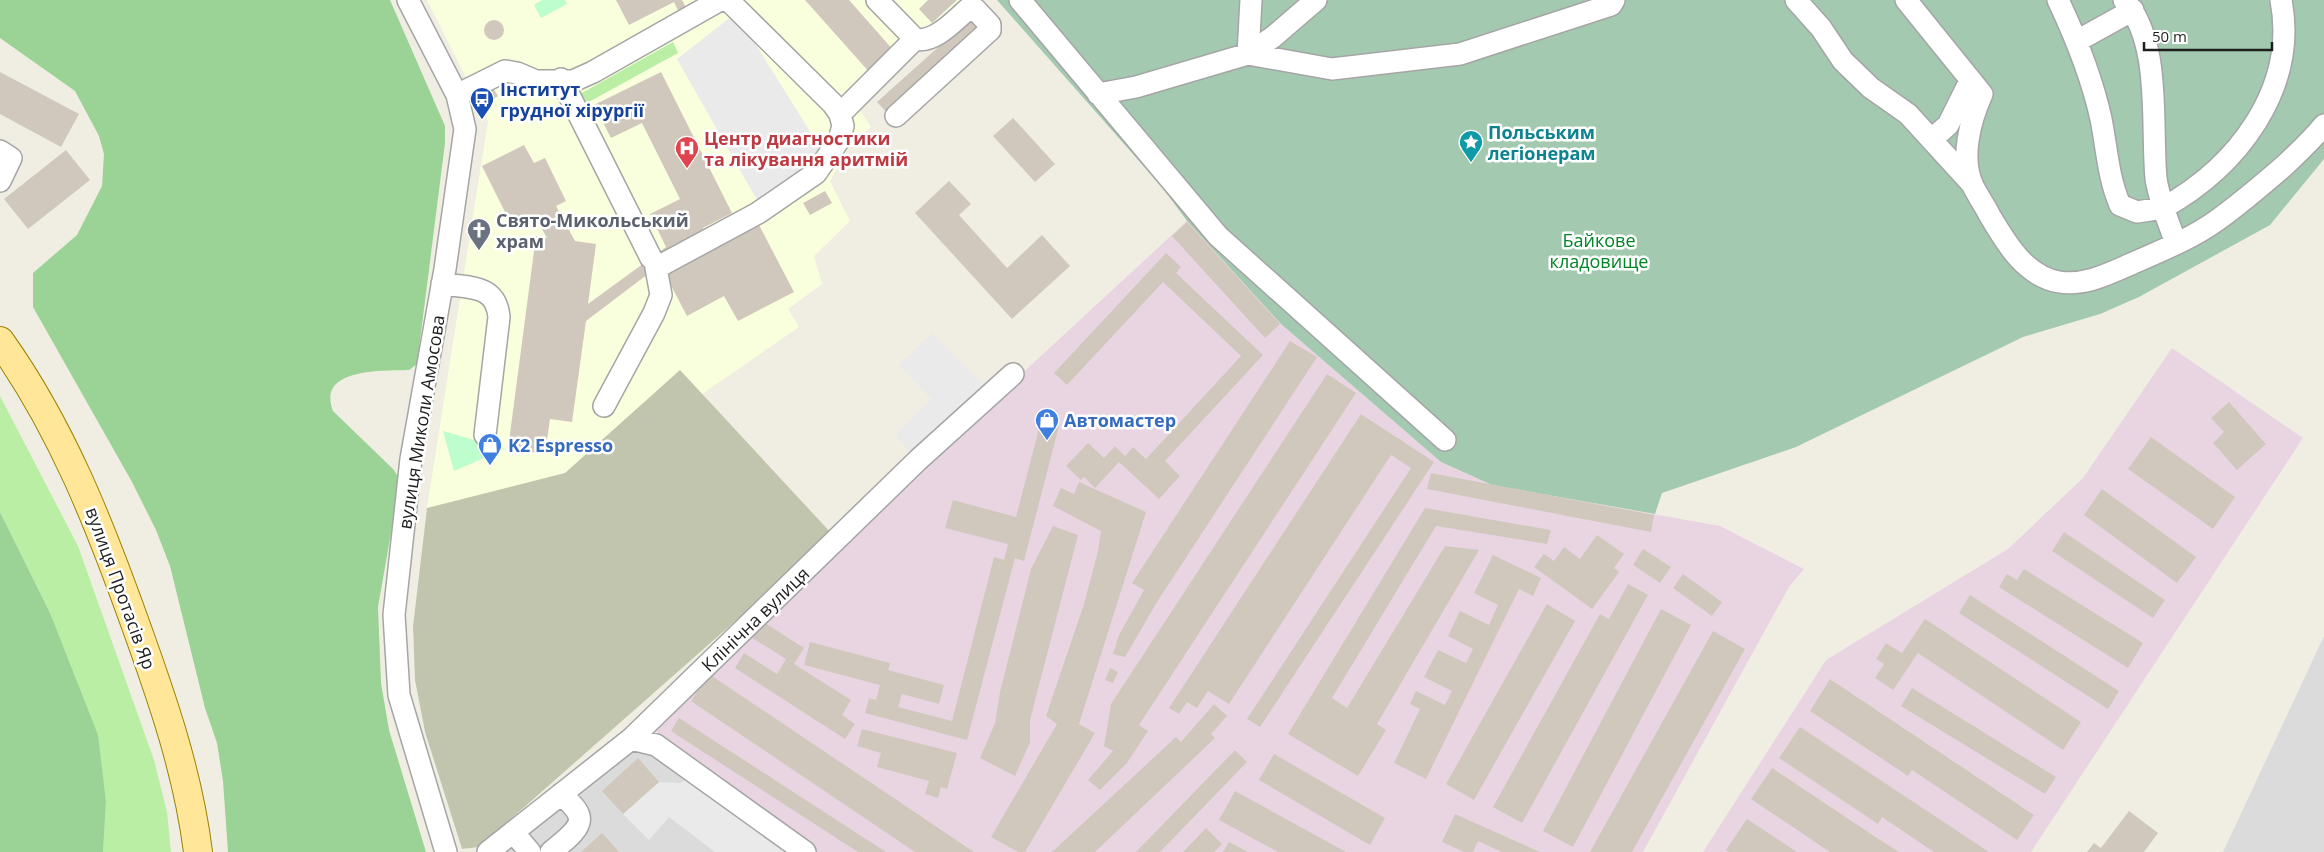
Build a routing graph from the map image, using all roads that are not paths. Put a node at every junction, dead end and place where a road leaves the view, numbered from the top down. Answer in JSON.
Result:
{"nodes":[{"id":1,"x":408,"y":0,"type":"edge"},
{"id":2,"x":878,"y":0,"type":"edge"},
{"id":3,"x":1020,"y":0,"type":"edge"},
{"id":4,"x":1251,"y":0,"type":"edge"},
{"id":5,"x":1316,"y":0,"type":"edge"},
{"id":6,"x":1614,"y":0,"type":"edge"},
{"id":7,"x":1796,"y":0,"type":"edge"},
{"id":8,"x":1906,"y":0,"type":"edge"},
{"id":9,"x":2058,"y":0,"type":"edge"},
{"id":10,"x":2281,"y":0,"type":"edge"},
{"id":11,"x":718,"y":1,"type":"edge"},
{"id":12,"x":2129,"y":5,"type":"edge"},
{"id":13,"x":915,"y":39,"type":"junction"},
{"id":14,"x":2077,"y":41,"type":"junction"},
{"id":15,"x":1248,"y":54,"type":"junction"},
{"id":16,"x":561,"y":80,"type":"junction"},
{"id":17,"x":1970,"y":81,"type":"junction"},
{"id":18,"x":1098,"y":94,"type":"junction"},
{"id":19,"x":457,"y":95,"type":"junction"},
{"id":20,"x":840,"y":114,"type":"junction"},
{"id":21,"x":896,"y":116,"type":"dead end"},
{"id":22,"x":2324,"y":125,"type":"edge"},
{"id":23,"x":1932,"y":139,"type":"junction"},
{"id":24,"x":0,"y":151,"type":"edge"},
{"id":25,"x":0,"y":180,"type":"edge"},
{"id":26,"x":1973,"y":185,"type":"junction"},
{"id":27,"x":2163,"y":208,"type":"junction"},
{"id":28,"x":2176,"y":244,"type":"junction"},
{"id":29,"x":651,"y":258,"type":"dead end"},
{"id":30,"x":442,"y":284,"type":"junction"},
{"id":31,"x":0,"y":341,"type":"edge"},
{"id":32,"x":1013,"y":374,"type":"dead end"},
{"id":33,"x":604,"y":406,"type":"dead end"},
{"id":34,"x":485,"y":435,"type":"dead end"},
{"id":35,"x":1445,"y":440,"type":"dead end"},
{"id":36,"x":631,"y":739,"type":"junction"},
{"id":37,"x":561,"y":794,"type":"junction"},
{"id":38,"x":512,"y":832,"type":"junction"},
{"id":39,"x":198,"y":852,"type":"edge"},
{"id":40,"x":446,"y":852,"type":"edge"},
{"id":41,"x":488,"y":852,"type":"edge"},
{"id":42,"x":530,"y":852,"type":"edge"},
{"id":43,"x":551,"y":852,"type":"edge"},
{"id":44,"x":805,"y":852,"type":"edge"}],
"edges":[{"from":1,"to":19,"type":"street","name":"вулиця Миколи Амосова"},
{"from":2,"to":13,"type":"street"},
{"from":3,"to":18,"type":"street"},
{"from":4,"to":15,"type":"street"},
{"from":5,"to":15,"type":"street"},
{"from":6,"to":15,"type":"street"},
{"from":7,"to":23,"type":"street"},
{"from":8,"to":17,"type":"street"},
{"from":9,"to":14,"type":"street"},
{"from":10,"to":27,"type":"street"},
{"from":11,"to":16,"type":"street"},
{"from":11,"to":20,"type":"street"},
{"from":12,"to":14,"type":"street"},
{"from":12,"to":27,"type":"street"},
{"from":13,"to":20,"type":"street"},
{"from":13,"to":21,"type":"street"},
{"from":14,"to":27,"type":"street"},
{"from":15,"to":18,"type":"street"},
{"from":16,"to":19,"type":"street"},
{"from":16,"to":29,"type":"street"},
{"from":17,"to":23,"type":"street"},
{"from":17,"to":26,"type":"street"},
{"from":18,"to":35,"type":"street"},
{"from":19,"to":30,"type":"street","name":"вулиця Миколи Амосова"},
{"from":20,"to":33,"type":"street"},
{"from":22,"to":28,"type":"street"},
{"from":23,"to":26,"type":"street"},
{"from":24,"to":25,"type":"street"},
{"from":26,"to":28,"type":"street"},
{"from":27,"to":28,"type":"street"},
{"from":30,"to":34,"type":"street"},
{"from":30,"to":40,"type":"street","name":"вулиця Миколи Амосова"},
{"from":31,"to":39,"type":"main road","name":"вулиця Протасів Яр"},
{"from":32,"to":36,"type":"street","name":"Клінічна вулиця"},
{"from":36,"to":37,"type":"street","name":"Клінічна вулиця"},
{"from":36,"to":44,"type":"street"},
{"from":37,"to":38,"type":"street","name":"Клінічна вулиця"},
{"from":37,"to":43,"type":"street"},
{"from":38,"to":41,"type":"street","name":"Клінічна вулиця"},
{"from":38,"to":42,"type":"street"}]}
